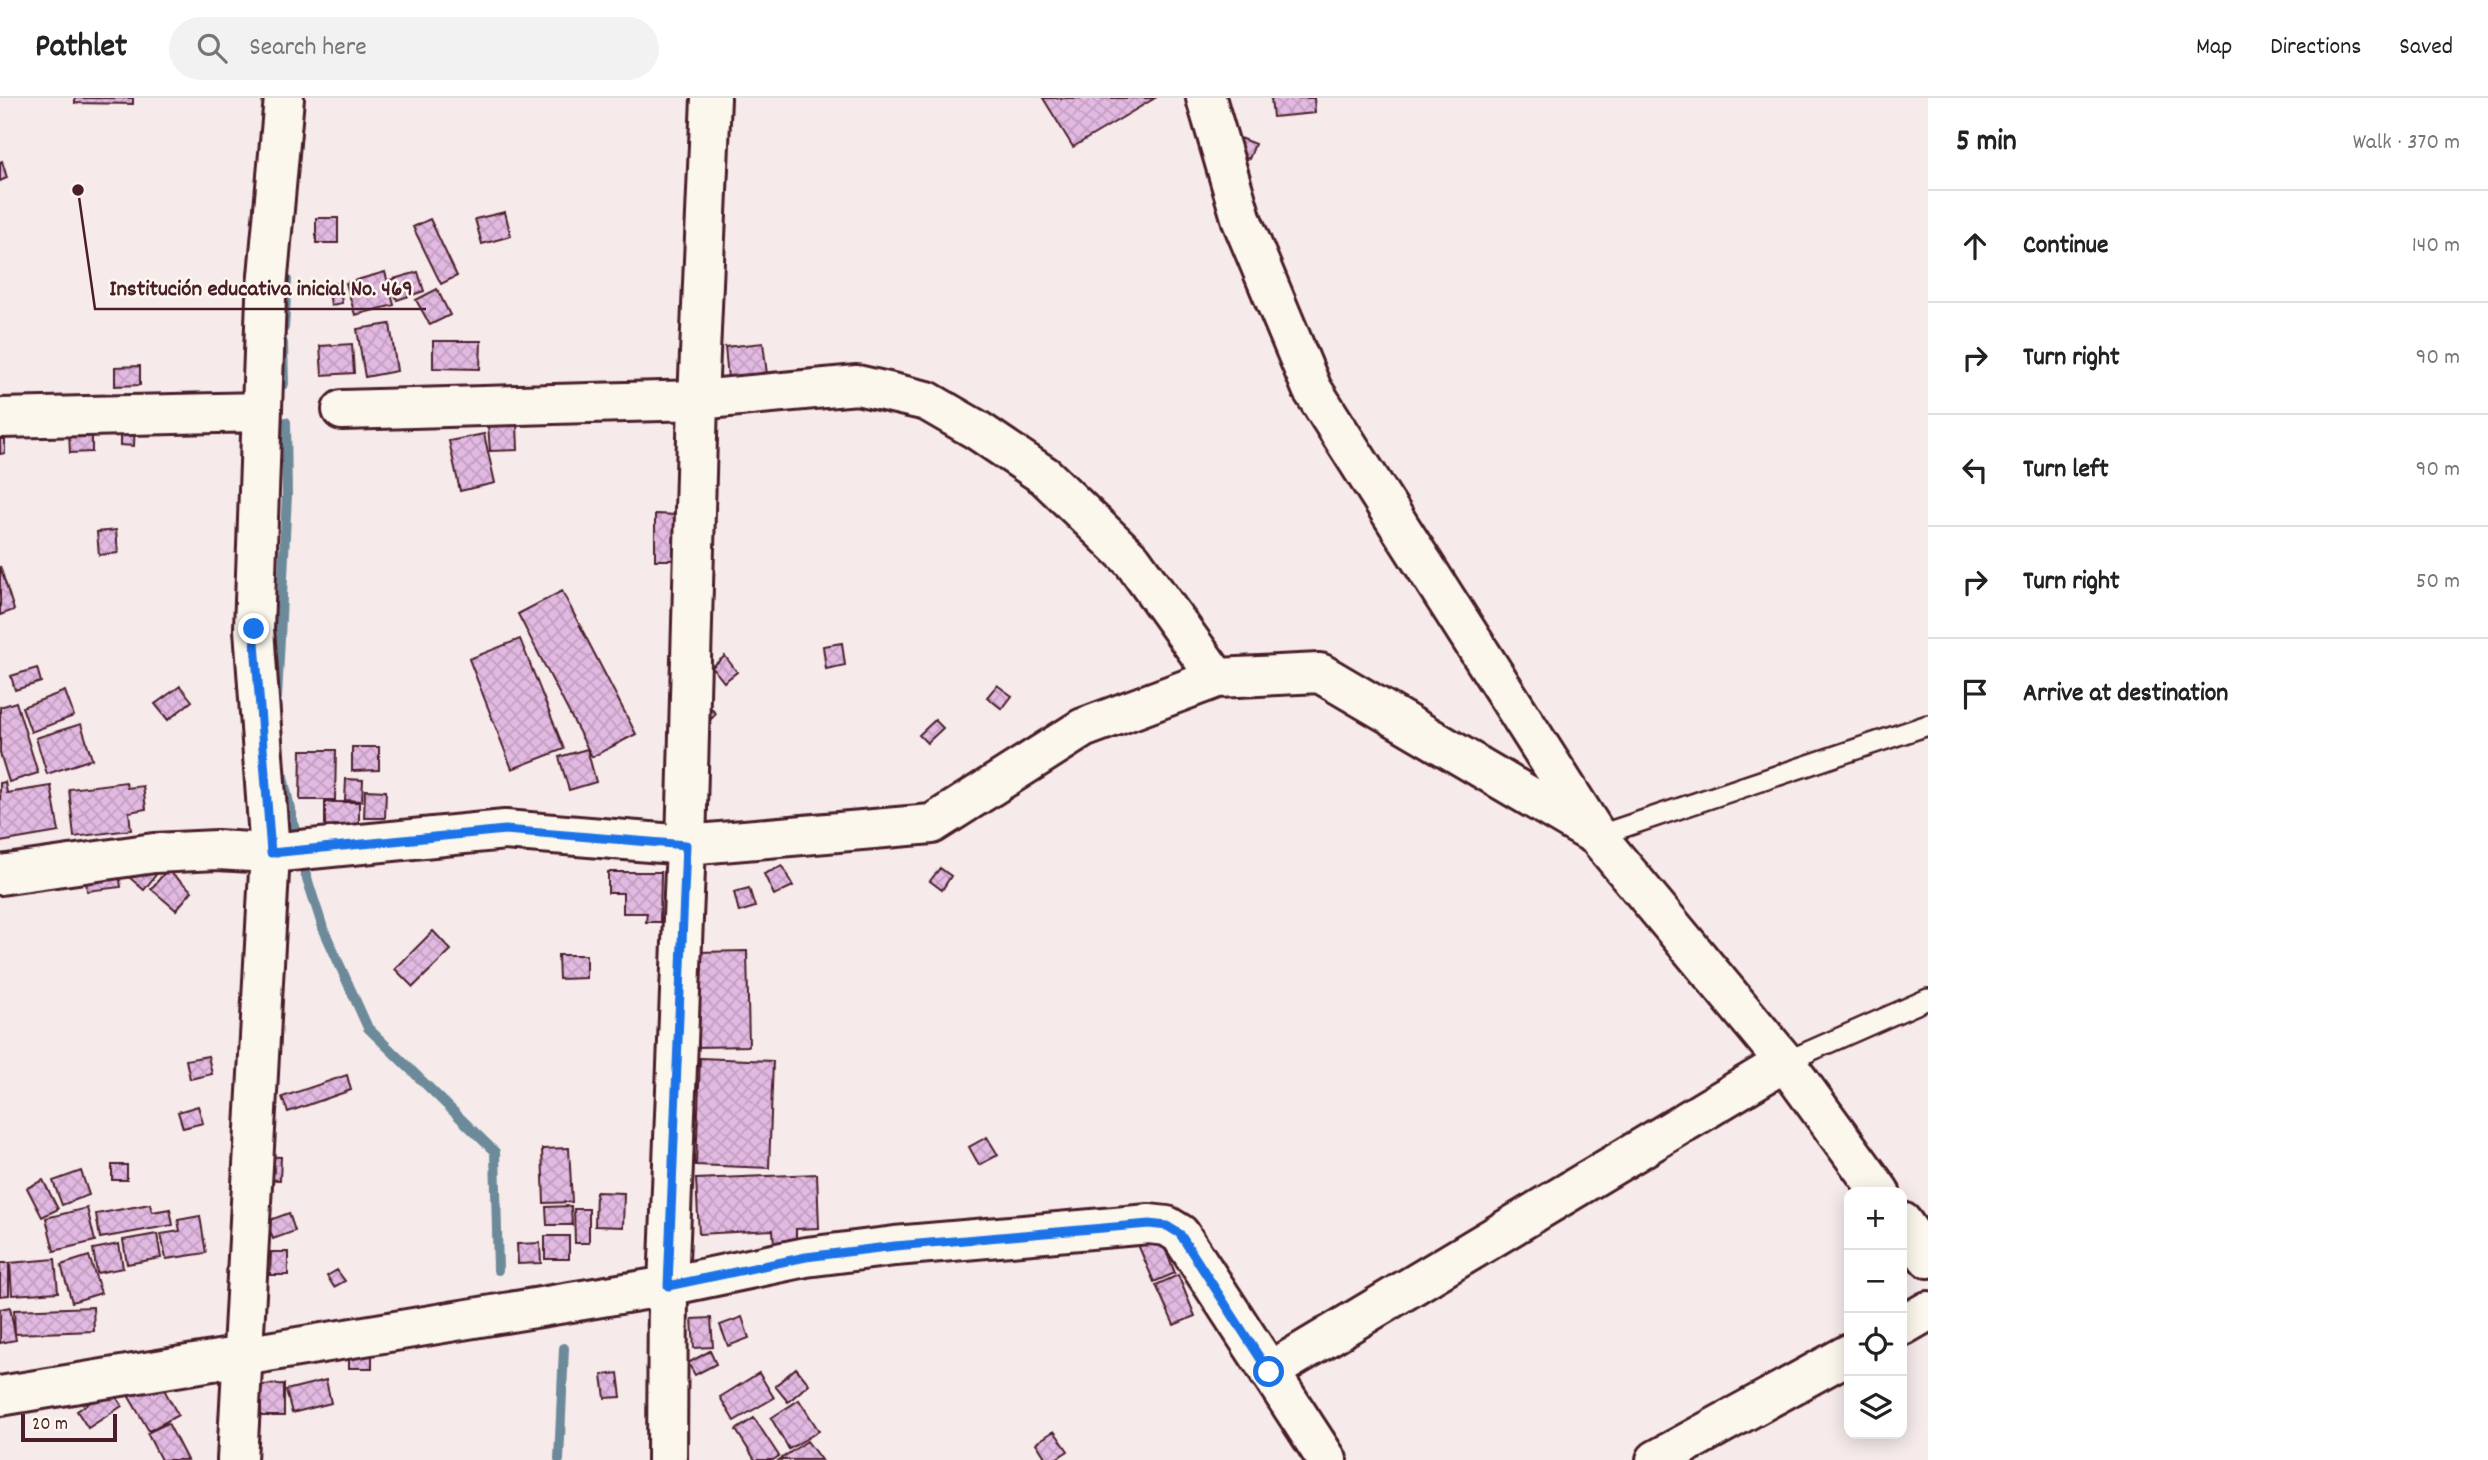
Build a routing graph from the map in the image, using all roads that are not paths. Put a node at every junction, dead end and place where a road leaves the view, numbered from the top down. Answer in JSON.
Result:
{"nodes":[{"id":1,"x":284,"y":98,"type":"edge"},
{"id":2,"x":710,"y":98,"type":"edge"},
{"id":3,"x":1206,"y":98,"type":"edge"},
{"id":4,"x":698,"y":400,"type":"junction"},
{"id":5,"x":342,"y":410,"type":"dead end"},
{"id":6,"x":261,"y":412,"type":"junction"},
{"id":7,"x":0,"y":418,"type":"edge"},
{"id":8,"x":1217,"y":678,"type":"junction"},
{"id":9,"x":1928,"y":725,"type":"edge"},
{"id":10,"x":1597,"y":835,"type":"junction"},
{"id":11,"x":686,"y":845,"type":"junction"},
{"id":12,"x":271,"y":853,"type":"junction"},
{"id":13,"x":0,"y":875,"type":"edge"},
{"id":14,"x":1928,"y":999,"type":"edge"},
{"id":15,"x":1785,"y":1062,"type":"junction"},
{"id":16,"x":1876,"y":1187,"type":"edge"},
{"id":17,"x":1907,"y":1229,"type":"edge"},
{"id":18,"x":1928,"y":1258,"type":"edge"},
{"id":19,"x":668,"y":1286,"type":"junction"},
{"id":20,"x":1928,"y":1311,"type":"edge"},
{"id":21,"x":1907,"y":1323,"type":"edge"},
{"id":22,"x":241,"y":1356,"type":"junction"},
{"id":23,"x":1844,"y":1357,"type":"edge"},
{"id":24,"x":1269,"y":1372,"type":"junction"},
{"id":25,"x":0,"y":1395,"type":"edge"},
{"id":26,"x":237,"y":1460,"type":"edge"},
{"id":27,"x":667,"y":1460,"type":"edge"},
{"id":28,"x":1327,"y":1460,"type":"edge"},
{"id":29,"x":1656,"y":1460,"type":"edge"}],
"edges":[{"from":1,"to":6,"type":"street"},
{"from":2,"to":4,"type":"street"},
{"from":3,"to":10,"type":"street"},
{"from":4,"to":5,"type":"street"},
{"from":4,"to":8,"type":"street"},
{"from":4,"to":11,"type":"street"},
{"from":6,"to":7,"type":"street"},
{"from":6,"to":12,"type":"street"},
{"from":8,"to":10,"type":"street"},
{"from":8,"to":11,"type":"street"},
{"from":9,"to":10,"type":"lane"},
{"from":10,"to":15,"type":"street"},
{"from":11,"to":12,"type":"street"},
{"from":11,"to":19,"type":"street"},
{"from":12,"to":13,"type":"street"},
{"from":12,"to":22,"type":"street"},
{"from":14,"to":15,"type":"lane"},
{"from":15,"to":16,"type":"street"},
{"from":15,"to":24,"type":"street"},
{"from":17,"to":18,"type":"street"},
{"from":19,"to":22,"type":"street"},
{"from":19,"to":24,"type":"street"},
{"from":19,"to":27,"type":"street"},
{"from":20,"to":21,"type":"street"},
{"from":22,"to":25,"type":"street"},
{"from":22,"to":26,"type":"street"},
{"from":23,"to":29,"type":"street"},
{"from":24,"to":28,"type":"street"}]}
